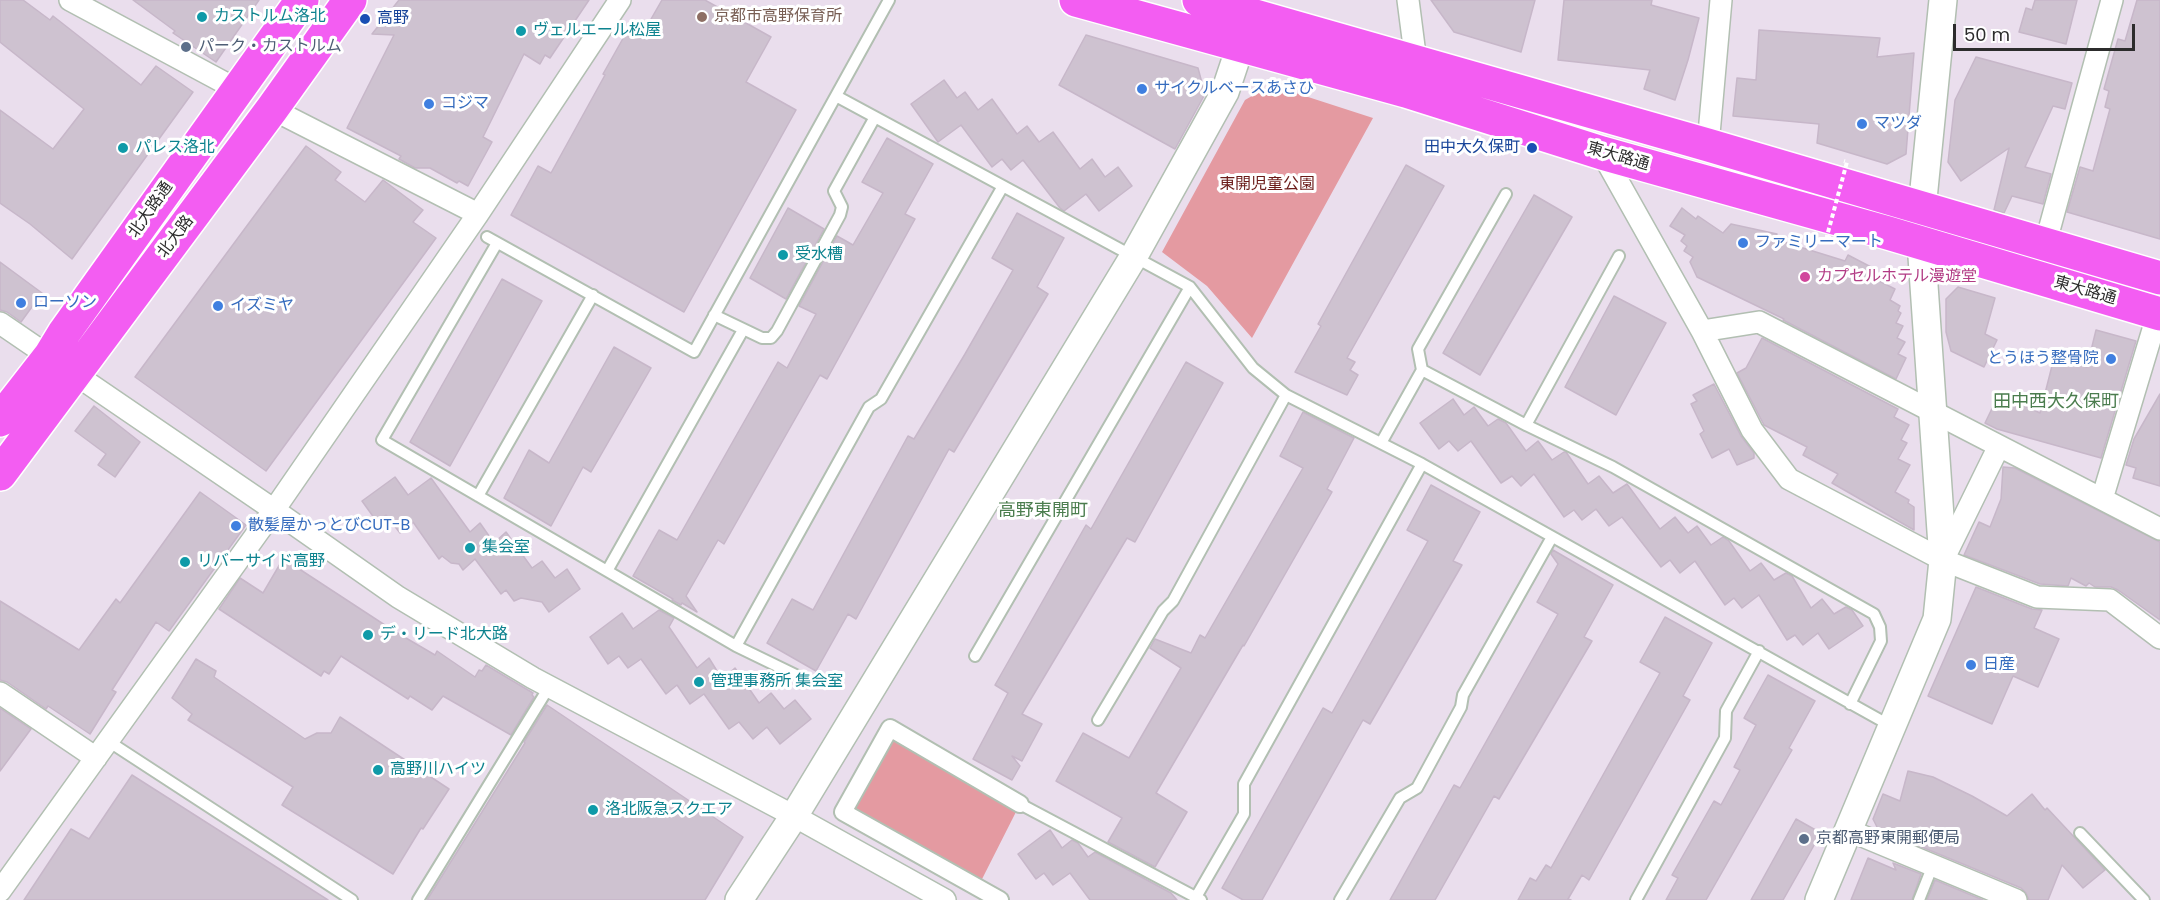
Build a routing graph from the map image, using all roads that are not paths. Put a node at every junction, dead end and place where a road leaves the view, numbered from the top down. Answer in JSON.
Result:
{"nodes":[{"id":1,"x":70,"y":0,"type":"edge"},
{"id":2,"x":303,"y":0,"type":"edge"},
{"id":3,"x":350,"y":0,"type":"edge"},
{"id":4,"x":620,"y":0,"type":"edge"},
{"id":5,"x":889,"y":0,"type":"edge"},
{"id":6,"x":1076,"y":0,"type":"edge"},
{"id":7,"x":1199,"y":0,"type":"edge"},
{"id":8,"x":1408,"y":0,"type":"edge"},
{"id":9,"x":1721,"y":0,"type":"edge"},
{"id":10,"x":1943,"y":0,"type":"edge"},
{"id":11,"x":2112,"y":0,"type":"edge"},
{"id":12,"x":1250,"y":15,"type":"junction"},
{"id":13,"x":1241,"y":46,"type":"junction"},
{"id":14,"x":1411,"y":77,"type":"junction"},
{"id":15,"x":238,"y":90,"type":"junction"},
{"id":16,"x":836,"y":96,"type":"junction"},
{"id":17,"x":272,"y":109,"type":"junction"},
{"id":18,"x":875,"y":117,"type":"junction"},
{"id":19,"x":1708,"y":145,"type":"junction"},
{"id":20,"x":1602,"y":153,"type":"junction"},
{"id":21,"x":1003,"y":186,"type":"junction"},
{"id":22,"x":1506,"y":194,"type":"dead end"},
{"id":23,"x":1922,"y":209,"type":"junction"},
{"id":24,"x":478,"y":214,"type":"junction"},
{"id":25,"x":487,"y":237,"type":"dead end"},
{"id":26,"x":1921,"y":242,"type":"junction"},
{"id":27,"x":497,"y":243,"type":"junction"},
{"id":28,"x":2045,"y":245,"type":"junction"},
{"id":29,"x":1619,"y":255,"type":"dead end"},
{"id":30,"x":1134,"y":256,"type":"junction"},
{"id":31,"x":2160,"y":278,"type":"edge"},
{"id":32,"x":1190,"y":287,"type":"junction"},
{"id":33,"x":593,"y":296,"type":"junction"},
{"id":34,"x":2159,"y":313,"type":"edge"},
{"id":35,"x":714,"y":315,"type":"junction"},
{"id":36,"x":0,"y":323,"type":"edge"},
{"id":37,"x":743,"y":330,"type":"junction"},
{"id":38,"x":1702,"y":331,"type":"junction"},
{"id":39,"x":62,"y":364,"type":"junction"},
{"id":40,"x":1422,"y":370,"type":"junction"},
{"id":41,"x":1286,"y":395,"type":"junction"},
{"id":42,"x":1932,"y":412,"type":"junction"},
{"id":43,"x":0,"y":420,"type":"edge"},
{"id":44,"x":1526,"y":425,"type":"junction"},
{"id":45,"x":1381,"y":443,"type":"junction"},
{"id":46,"x":1999,"y":446,"type":"junction"},
{"id":47,"x":1422,"y":464,"type":"junction"},
{"id":48,"x":0,"y":474,"type":"edge"},
{"id":49,"x":478,"y":496,"type":"junction"},
{"id":50,"x":2102,"y":499,"type":"junction"},
{"id":51,"x":274,"y":510,"type":"junction"},
{"id":52,"x":2160,"y":529,"type":"edge"},
{"id":53,"x":1552,"y":537,"type":"junction"},
{"id":54,"x":1943,"y":560,"type":"junction"},
{"id":55,"x":607,"y":571,"type":"junction"},
{"id":56,"x":2160,"y":638,"type":"edge"},
{"id":57,"x":736,"y":646,"type":"junction"},
{"id":58,"x":1759,"y":651,"type":"junction"},
{"id":59,"x":975,"y":656,"type":"dead end"},
{"id":60,"x":806,"y":680,"type":"dead end"},
{"id":61,"x":549,"y":687,"type":"junction"},
{"id":62,"x":0,"y":693,"type":"edge"},
{"id":63,"x":1850,"y":704,"type":"junction"},
{"id":64,"x":1098,"y":720,"type":"dead end"},
{"id":65,"x":1891,"y":726,"type":"junction"},
{"id":66,"x":102,"y":749,"type":"junction"},
{"id":67,"x":1020,"y":804,"type":"joint"},
{"id":68,"x":794,"y":816,"type":"junction"},
{"id":69,"x":1848,"y":830,"type":"junction"},
{"id":70,"x":2080,"y":833,"type":"dead end"},
{"id":71,"x":1933,"y":865,"type":"junction"},
{"id":72,"x":0,"y":891,"type":"edge"},
{"id":73,"x":1198,"y":898,"type":"edge"},
{"id":74,"x":352,"y":900,"type":"edge"},
{"id":75,"x":418,"y":900,"type":"edge"},
{"id":76,"x":739,"y":900,"type":"edge"},
{"id":77,"x":945,"y":900,"type":"edge"},
{"id":78,"x":1000,"y":900,"type":"edge"},
{"id":79,"x":1340,"y":900,"type":"edge"},
{"id":80,"x":1636,"y":900,"type":"edge"},
{"id":81,"x":1819,"y":900,"type":"edge"},
{"id":82,"x":1919,"y":900,"type":"edge"},
{"id":83,"x":2016,"y":900,"type":"edge"},
{"id":84,"x":2144,"y":900,"type":"edge"}],
"edges":[{"from":1,"to":15,"type":"street"},
{"from":2,"to":15,"type":"main road","name":"北大路通"},
{"from":3,"to":17,"type":"main road","name":"北大路"},
{"from":4,"to":24,"type":"street"},
{"from":5,"to":16,"type":"lane"},
{"from":6,"to":13,"type":"main road","name":"東大路通"},
{"from":7,"to":12,"type":"main road","name":"東大路通"},
{"from":8,"to":14,"type":"street"},
{"from":9,"to":19,"type":"street"},
{"from":10,"to":23,"type":"street"},
{"from":11,"to":28,"type":"street"},
{"from":12,"to":13,"type":"street"},
{"from":12,"to":14,"type":"main road","name":"東大路通"},
{"from":13,"to":14,"type":"main road","name":"東大路通"},
{"from":13,"to":30,"type":"street"},
{"from":14,"to":19,"type":"main road","name":"東大路通"},
{"from":14,"to":20,"type":"main road","name":"東大路通"},
{"from":15,"to":39,"type":"main road","name":"北大路通"},
{"from":16,"to":18,"type":"lane"},
{"from":16,"to":35,"type":"lane"},
{"from":17,"to":24,"type":"street"},
{"from":17,"to":39,"type":"main road","name":"北大路"},
{"from":18,"to":21,"type":"lane"},
{"from":18,"to":37,"type":"lane"},
{"from":19,"to":23,"type":"main road","name":"東大路通"},
{"from":20,"to":26,"type":"main road","name":"東大路通"},
{"from":20,"to":38,"type":"street"},
{"from":21,"to":30,"type":"lane"},
{"from":21,"to":57,"type":"lane"},
{"from":22,"to":40,"type":"lane"},
{"from":23,"to":26,"type":"street"},
{"from":23,"to":28,"type":"main road","name":"東大路通"},
{"from":24,"to":51,"type":"street"},
{"from":25,"to":27,"type":"lane"},
{"from":26,"to":34,"type":"main road","name":"東大路通"},
{"from":26,"to":42,"type":"street"},
{"from":27,"to":33,"type":"lane"},
{"from":27,"to":49,"type":"lane"},
{"from":28,"to":31,"type":"main road","name":"東大路通"},
{"from":29,"to":44,"type":"lane"},
{"from":30,"to":32,"type":"lane"},
{"from":30,"to":68,"type":"street"},
{"from":32,"to":41,"type":"lane"},
{"from":32,"to":59,"type":"lane"},
{"from":33,"to":35,"type":"lane"},
{"from":33,"to":49,"type":"lane"},
{"from":34,"to":50,"type":"street"},
{"from":35,"to":37,"type":"lane"},
{"from":36,"to":39,"type":"street"},
{"from":37,"to":55,"type":"lane"},
{"from":38,"to":42,"type":"street"},
{"from":38,"to":54,"type":"street"},
{"from":39,"to":43,"type":"main road","name":"北大路通"},
{"from":39,"to":48,"type":"main road","name":"北大路"},
{"from":39,"to":51,"type":"street"},
{"from":40,"to":44,"type":"lane"},
{"from":40,"to":45,"type":"lane"},
{"from":41,"to":45,"type":"lane"},
{"from":41,"to":64,"type":"lane"},
{"from":42,"to":46,"type":"street"},
{"from":42,"to":54,"type":"street"},
{"from":44,"to":63,"type":"lane"},
{"from":45,"to":47,"type":"lane"},
{"from":46,"to":50,"type":"street"},
{"from":46,"to":54,"type":"street"},
{"from":47,"to":53,"type":"lane"},
{"from":47,"to":73,"type":"lane"},
{"from":49,"to":55,"type":"lane"},
{"from":50,"to":52,"type":"street"},
{"from":51,"to":61,"type":"street"},
{"from":51,"to":66,"type":"street"},
{"from":53,"to":58,"type":"lane"},
{"from":53,"to":79,"type":"lane"},
{"from":54,"to":56,"type":"street"},
{"from":54,"to":65,"type":"street"},
{"from":55,"to":57,"type":"lane"},
{"from":57,"to":60,"type":"lane"},
{"from":58,"to":63,"type":"lane"},
{"from":58,"to":80,"type":"lane"},
{"from":61,"to":68,"type":"street"},
{"from":61,"to":75,"type":"lane"},
{"from":62,"to":66,"type":"street"},
{"from":63,"to":65,"type":"lane"},
{"from":65,"to":69,"type":"street"},
{"from":66,"to":72,"type":"street"},
{"from":66,"to":74,"type":"lane"},
{"from":67,"to":73,"type":"lane"},
{"from":67,"to":78,"type":"street"},
{"from":68,"to":76,"type":"street"},
{"from":68,"to":77,"type":"street"},
{"from":69,"to":71,"type":"street"},
{"from":69,"to":81,"type":"street"},
{"from":70,"to":84,"type":"lane"},
{"from":71,"to":82,"type":"lane"},
{"from":71,"to":83,"type":"street"}]}
